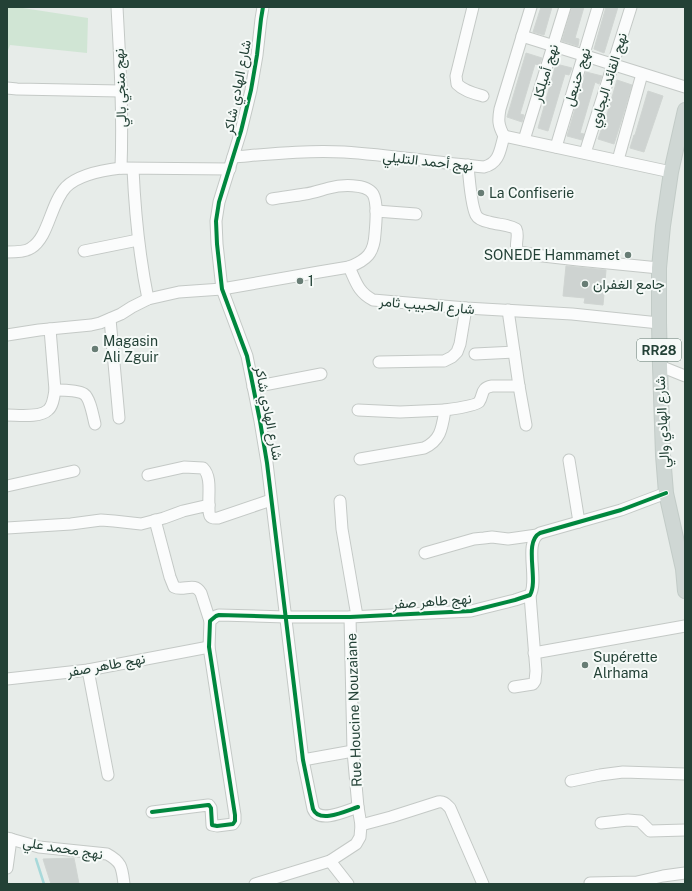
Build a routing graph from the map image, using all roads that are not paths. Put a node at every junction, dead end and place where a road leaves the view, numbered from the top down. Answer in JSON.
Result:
{"nodes":[{"id":1,"x":117,"y":7,"type":"edge"},
{"id":2,"x":263,"y":7,"type":"edge"},
{"id":3,"x":474,"y":7,"type":"edge"},
{"id":4,"x":531,"y":7,"type":"edge"},
{"id":5,"x":566,"y":7,"type":"edge"},
{"id":6,"x":598,"y":7,"type":"edge"},
{"id":7,"x":631,"y":7,"type":"edge"},
{"id":8,"x":522,"y":36,"type":"junction"},
{"id":9,"x":553,"y":46,"type":"junction"},
{"id":10,"x":584,"y":56,"type":"junction"},
{"id":11,"x":613,"y":65,"type":"junction"},
{"id":12,"x":642,"y":74,"type":"junction"},
{"id":13,"x":685,"y":87,"type":"edge"},
{"id":14,"x":7,"y":88,"type":"edge"},
{"id":15,"x":120,"y":91,"type":"junction"},
{"id":16,"x":483,"y":96,"type":"dead end"},
{"id":17,"x":685,"y":110,"type":"edge"},
{"id":18,"x":683,"y":133,"type":"edge"},
{"id":19,"x":504,"y":136,"type":"junction"},
{"id":20,"x":524,"y":140,"type":"junction"},
{"id":21,"x":556,"y":147,"type":"junction"},
{"id":22,"x":585,"y":153,"type":"junction"},
{"id":23,"x":234,"y":157,"type":"junction"},
{"id":24,"x":618,"y":160,"type":"junction"},
{"id":25,"x":468,"y":166,"type":"junction"},
{"id":26,"x":121,"y":168,"type":"junction"},
{"id":27,"x":133,"y":168,"type":"junction"},
{"id":28,"x":230,"y":169,"type":"junction"},
{"id":29,"x":670,"y":172,"type":"junction"},
{"id":30,"x":272,"y":198,"type":"dead end"},
{"id":31,"x":376,"y":210,"type":"junction"},
{"id":32,"x":416,"y":214,"type":"dead end"},
{"id":33,"x":138,"y":240,"type":"junction"},
{"id":34,"x":7,"y":252,"type":"edge"},
{"id":35,"x":84,"y":252,"type":"dead end"},
{"id":36,"x":349,"y":267,"type":"junction"},
{"id":37,"x":659,"y":268,"type":"junction"},
{"id":38,"x":222,"y":289,"type":"junction"},
{"id":39,"x":148,"y":299,"type":"junction"},
{"id":40,"x":466,"y":308,"type":"junction"},
{"id":41,"x":508,"y":310,"type":"junction"},
{"id":42,"x":110,"y":319,"type":"junction"},
{"id":43,"x":659,"y":323,"type":"junction"},
{"id":44,"x":50,"y":329,"type":"junction"},
{"id":45,"x":7,"y":335,"type":"edge"},
{"id":46,"x":514,"y":352,"type":"junction"},
{"id":47,"x":475,"y":354,"type":"dead end"},
{"id":48,"x":379,"y":362,"type":"dead end"},
{"id":49,"x":660,"y":366,"type":"junction"},
{"id":50,"x":321,"y":374,"type":"dead end"},
{"id":51,"x":685,"y":376,"type":"edge"},
{"id":52,"x":519,"y":386,"type":"junction"},
{"id":53,"x":253,"y":387,"type":"junction"},
{"id":54,"x":55,"y":390,"type":"junction"},
{"id":55,"x":358,"y":410,"type":"dead end"},
{"id":56,"x":445,"y":410,"type":"junction"},
{"id":57,"x":7,"y":415,"type":"edge"},
{"id":58,"x":118,"y":418,"type":"dead end"},
{"id":59,"x":95,"y":424,"type":"dead end"},
{"id":60,"x":526,"y":425,"type":"dead end"},
{"id":61,"x":360,"y":459,"type":"dead end"},
{"id":62,"x":569,"y":460,"type":"dead end"},
{"id":63,"x":74,"y":472,"type":"dead end"},
{"id":64,"x":148,"y":476,"type":"dead end"},
{"id":65,"x":7,"y":486,"type":"edge"},
{"id":66,"x":666,"y":493,"type":"junction"},
{"id":67,"x":272,"y":500,"type":"junction"},
{"id":68,"x":340,"y":501,"type":"dead end"},
{"id":69,"x":208,"y":505,"type":"junction"},
{"id":70,"x":155,"y":520,"type":"junction"},
{"id":71,"x":579,"y":522,"type":"junction"},
{"id":72,"x":7,"y":528,"type":"edge"},
{"id":73,"x":537,"y":535,"type":"junction"},
{"id":74,"x":425,"y":553,"type":"dead end"},
{"id":75,"x":685,"y":591,"type":"edge"},
{"id":76,"x":530,"y":595,"type":"junction"},
{"id":77,"x":354,"y":616,"type":"junction"},
{"id":78,"x":286,"y":617,"type":"junction"},
{"id":79,"x":210,"y":621,"type":"junction"},
{"id":80,"x":685,"y":626,"type":"edge"},
{"id":81,"x":209,"y":647,"type":"junction"},
{"id":82,"x":534,"y":653,"type":"junction"},
{"id":83,"x":88,"y":670,"type":"junction"},
{"id":84,"x":7,"y":679,"type":"edge"},
{"id":85,"x":514,"y":687,"type":"dead end"},
{"id":86,"x":353,"y":751,"type":"junction"},
{"id":87,"x":303,"y":760,"type":"junction"},
{"id":88,"x":685,"y":774,"type":"edge"},
{"id":89,"x":108,"y":775,"type":"dead end"},
{"id":90,"x":571,"y":782,"type":"dead end"},
{"id":91,"x":358,"y":807,"type":"junction"},
{"id":92,"x":152,"y":812,"type":"dead end"},
{"id":93,"x":600,"y":823,"type":"dead end"},
{"id":94,"x":361,"y":825,"type":"junction"},
{"id":95,"x":685,"y":830,"type":"edge"},
{"id":96,"x":9,"y":839,"type":"edge"},
{"id":97,"x":330,"y":861,"type":"junction"},
{"id":98,"x":7,"y":868,"type":"edge"},
{"id":99,"x":685,"y":873,"type":"edge"},
{"id":100,"x":590,"y":883,"type":"edge"},
{"id":101,"x":124,"y":884,"type":"edge"},
{"id":102,"x":255,"y":884,"type":"edge"},
{"id":103,"x":348,"y":884,"type":"edge"},
{"id":104,"x":483,"y":884,"type":"edge"}],
"edges":[{"from":1,"to":15,"type":"street","name":"نهج منجي بالي"},
{"from":2,"to":23,"type":"street","name":"شارع الهادي شاكر"},
{"from":3,"to":16,"type":"street"},
{"from":4,"to":8,"type":"street"},
{"from":5,"to":9,"type":"street","name":"نهج أميلكار"},
{"from":6,"to":10,"type":"street","name":"نهج حنبعل"},
{"from":7,"to":11,"type":"street","name":"نهج القائد البجاوي"},
{"from":8,"to":9,"type":"street"},
{"from":8,"to":19,"type":"street"},
{"from":9,"to":10,"type":"street"},
{"from":9,"to":20,"type":"street","name":"نهج أميلكار"},
{"from":10,"to":11,"type":"street"},
{"from":10,"to":21,"type":"street","name":"نهج حنبعل"},
{"from":11,"to":12,"type":"street"},
{"from":11,"to":22,"type":"street","name":"نهج القائد البجاوي"},
{"from":12,"to":13,"type":"street"},
{"from":12,"to":24,"type":"street"},
{"from":14,"to":15,"type":"street"},
{"from":15,"to":26,"type":"street","name":"نهج منجي بالي"},
{"from":17,"to":18,"type":"main road","name":"شارع الهادي والي","number":"RR28"},
{"from":18,"to":29,"type":"main road","name":"شارع الهادي والي","number":"RR28"},
{"from":19,"to":20,"type":"street"},
{"from":19,"to":25,"type":"street","name":"نهج أحمد التليلي"},
{"from":20,"to":21,"type":"street"},
{"from":21,"to":22,"type":"street"},
{"from":22,"to":24,"type":"street"},
{"from":23,"to":25,"type":"street","name":"نهج أحمد التليلي"},
{"from":23,"to":28,"type":"street","name":"شارع الهادي شاكر"},
{"from":24,"to":29,"type":"street"},
{"from":25,"to":37,"type":"street"},
{"from":26,"to":27,"type":"street"},
{"from":26,"to":34,"type":"street"},
{"from":27,"to":28,"type":"street"},
{"from":27,"to":33,"type":"street"},
{"from":28,"to":38,"type":"street","name":"شارع الهادي شاكر"},
{"from":29,"to":37,"type":"main road","name":"شارع الهادي والي","number":"RR28"},
{"from":30,"to":31,"type":"street"},
{"from":31,"to":32,"type":"street"},
{"from":31,"to":36,"type":"street"},
{"from":33,"to":35,"type":"street"},
{"from":33,"to":39,"type":"street"},
{"from":36,"to":38,"type":"street"},
{"from":36,"to":40,"type":"street","name":"شارع الحبيب ثامر"},
{"from":37,"to":43,"type":"main road","name":"شارع الهادي والي","number":"RR28"},
{"from":38,"to":39,"type":"street"},
{"from":38,"to":53,"type":"street","name":"شارع الهادي شاكر"},
{"from":39,"to":42,"type":"street"},
{"from":40,"to":41,"type":"street","name":"شارع الحبيب ثامر"},
{"from":40,"to":48,"type":"street"},
{"from":41,"to":43,"type":"street","name":"شارع الحبيب ثامر"},
{"from":41,"to":46,"type":"street"},
{"from":42,"to":44,"type":"street"},
{"from":42,"to":58,"type":"street"},
{"from":43,"to":49,"type":"main road","name":"شارع الهادي والي","number":"RR28"},
{"from":44,"to":45,"type":"street"},
{"from":44,"to":54,"type":"street"},
{"from":46,"to":47,"type":"street"},
{"from":46,"to":52,"type":"street"},
{"from":49,"to":51,"type":"street"},
{"from":49,"to":66,"type":"main road","name":"شارع الهادي والي","number":"RR28"},
{"from":50,"to":53,"type":"street"},
{"from":52,"to":56,"type":"street"},
{"from":52,"to":60,"type":"street"},
{"from":53,"to":67,"type":"street","name":"شارع الهادي شاكر"},
{"from":54,"to":57,"type":"street"},
{"from":54,"to":59,"type":"street"},
{"from":55,"to":56,"type":"street"},
{"from":56,"to":61,"type":"street"},
{"from":62,"to":71,"type":"street"},
{"from":63,"to":65,"type":"street"},
{"from":64,"to":69,"type":"street"},
{"from":66,"to":71,"type":"street"},
{"from":66,"to":75,"type":"main road","name":"شارع الهادي والي","number":"RR28"},
{"from":67,"to":69,"type":"street"},
{"from":67,"to":78,"type":"street","name":"شارع الهادي شاكر"},
{"from":68,"to":77,"type":"street","name":"Rue Houcine Nouzaiane"},
{"from":69,"to":70,"type":"street"},
{"from":70,"to":72,"type":"street"},
{"from":70,"to":79,"type":"street"},
{"from":71,"to":73,"type":"street"},
{"from":73,"to":74,"type":"street"},
{"from":73,"to":76,"type":"street"},
{"from":76,"to":77,"type":"street","name":"نهج طاهر صفر"},
{"from":76,"to":82,"type":"street"},
{"from":77,"to":78,"type":"street","name":"نهج طاهر صفر"},
{"from":77,"to":86,"type":"street","name":"Rue Houcine Nouzaiane"},
{"from":78,"to":79,"type":"street","name":"نهج طاهر صفر"},
{"from":78,"to":87,"type":"street","name":"شارع الهادي شاكر"},
{"from":79,"to":81,"type":"street"},
{"from":80,"to":82,"type":"street"},
{"from":81,"to":83,"type":"street","name":"نهج طاهر صفر"},
{"from":81,"to":92,"type":"street"},
{"from":82,"to":85,"type":"street"},
{"from":83,"to":84,"type":"street","name":"نهج طاهر صفر"},
{"from":83,"to":89,"type":"street"},
{"from":86,"to":87,"type":"street"},
{"from":86,"to":91,"type":"street","name":"Rue Houcine Nouzaiane"},
{"from":87,"to":91,"type":"street","name":"شارع الهادي شاكر"},
{"from":88,"to":90,"type":"street"},
{"from":91,"to":94,"type":"street","name":"Rue Houcine Nouzaiane"},
{"from":93,"to":95,"type":"street"},
{"from":94,"to":97,"type":"street","name":"Rue Houcine Nouzaiane"},
{"from":94,"to":104,"type":"street"},
{"from":96,"to":98,"type":"street"},
{"from":96,"to":101,"type":"street","name":"نهج محمد علي"},
{"from":97,"to":102,"type":"street"},
{"from":97,"to":103,"type":"street"},
{"from":99,"to":100,"type":"street"}]}
